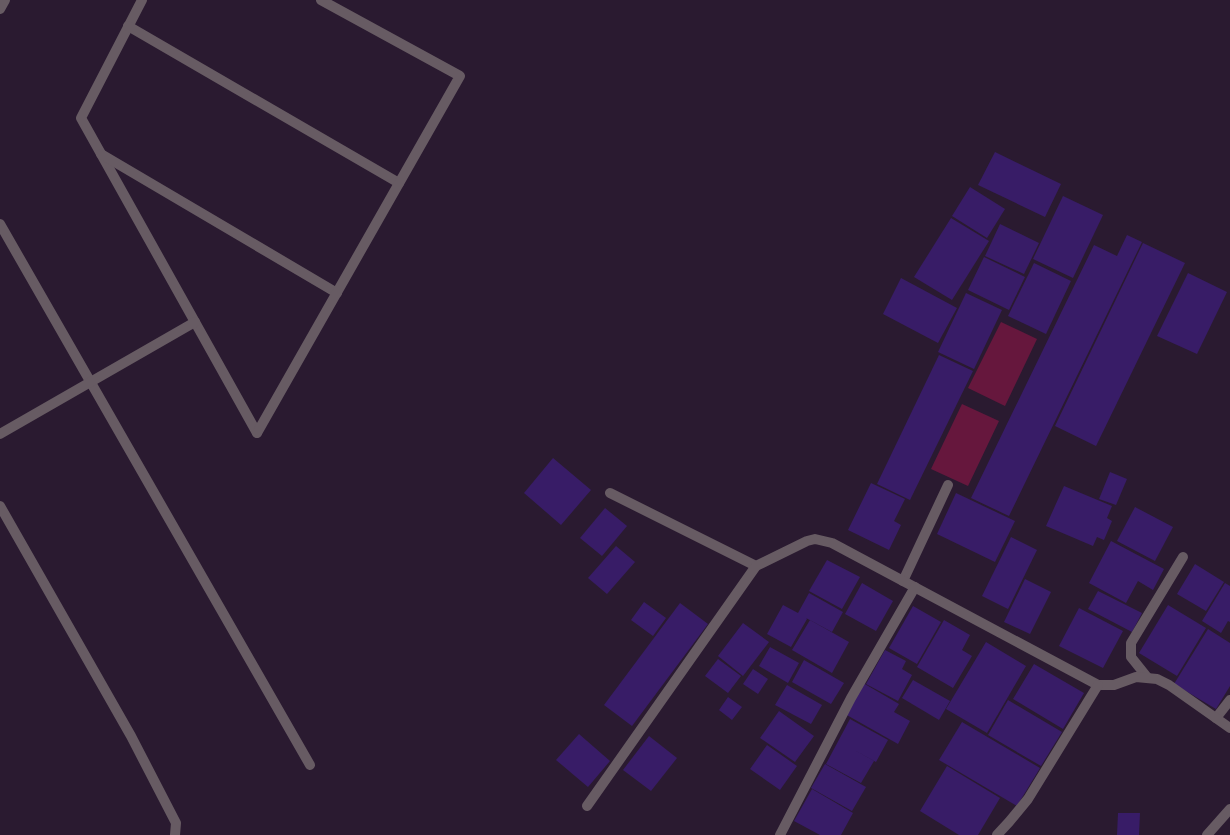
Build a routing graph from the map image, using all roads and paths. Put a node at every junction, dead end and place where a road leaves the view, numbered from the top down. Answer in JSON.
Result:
{"nodes":[{"id":1,"x":5,"y":0,"type":"edge"},
{"id":2,"x":142,"y":0,"type":"edge"},
{"id":3,"x":321,"y":0,"type":"edge"},
{"id":4,"x":0,"y":9,"type":"edge"},
{"id":5,"x":128,"y":26,"type":"junction"},
{"id":6,"x":101,"y":153,"type":"junction"},
{"id":7,"x":399,"y":183,"type":"junction"},
{"id":8,"x":0,"y":224,"type":"edge"},
{"id":9,"x":337,"y":293,"type":"junction"},
{"id":10,"x":195,"y":322,"type":"junction"},
{"id":11,"x":90,"y":382,"type":"junction"},
{"id":12,"x":0,"y":434,"type":"edge"},
{"id":13,"x":948,"y":485,"type":"dead end"},
{"id":14,"x":610,"y":493,"type":"dead end"},
{"id":15,"x":0,"y":506,"type":"edge"},
{"id":16,"x":1183,"y":557,"type":"dead end"},
{"id":17,"x":756,"y":566,"type":"junction"},
{"id":18,"x":903,"y":581,"type":"junction"},
{"id":19,"x":915,"y":587,"type":"junction"},
{"id":20,"x":1147,"y":677,"type":"junction"},
{"id":21,"x":1098,"y":685,"type":"junction"},
{"id":22,"x":1230,"y":700,"type":"edge"},
{"id":23,"x":1216,"y":718,"type":"junction"},
{"id":24,"x":1230,"y":728,"type":"edge"},
{"id":25,"x":310,"y":765,"type":"dead end"},
{"id":26,"x":587,"y":806,"type":"dead end"},
{"id":27,"x":1230,"y":809,"type":"edge"},
{"id":28,"x":175,"y":835,"type":"edge"},
{"id":29,"x":780,"y":835,"type":"edge"},
{"id":30,"x":997,"y":835,"type":"edge"},
{"id":31,"x":1207,"y":835,"type":"edge"}],
"edges":[{"from":1,"to":4,"type":"street"},
{"from":2,"to":5,"type":"street"},
{"from":3,"to":7,"type":"street"},
{"from":5,"to":6,"type":"street"},
{"from":5,"to":7,"type":"street"},
{"from":6,"to":9,"type":"street"},
{"from":6,"to":10,"type":"street"},
{"from":7,"to":9,"type":"street"},
{"from":8,"to":11,"type":"street"},
{"from":9,"to":10,"type":"street"},
{"from":10,"to":11,"type":"street"},
{"from":11,"to":12,"type":"street"},
{"from":11,"to":25,"type":"street"},
{"from":13,"to":18,"type":"street"},
{"from":14,"to":17,"type":"street"},
{"from":15,"to":28,"type":"street"},
{"from":16,"to":20,"type":"street"},
{"from":17,"to":18,"type":"street"},
{"from":17,"to":26,"type":"street"},
{"from":18,"to":19,"type":"street"},
{"from":19,"to":21,"type":"street"},
{"from":19,"to":29,"type":"street"},
{"from":20,"to":21,"type":"street"},
{"from":20,"to":23,"type":"street"},
{"from":21,"to":30,"type":"street"},
{"from":22,"to":23,"type":"street"},
{"from":23,"to":24,"type":"street"},
{"from":27,"to":31,"type":"street"}]}
